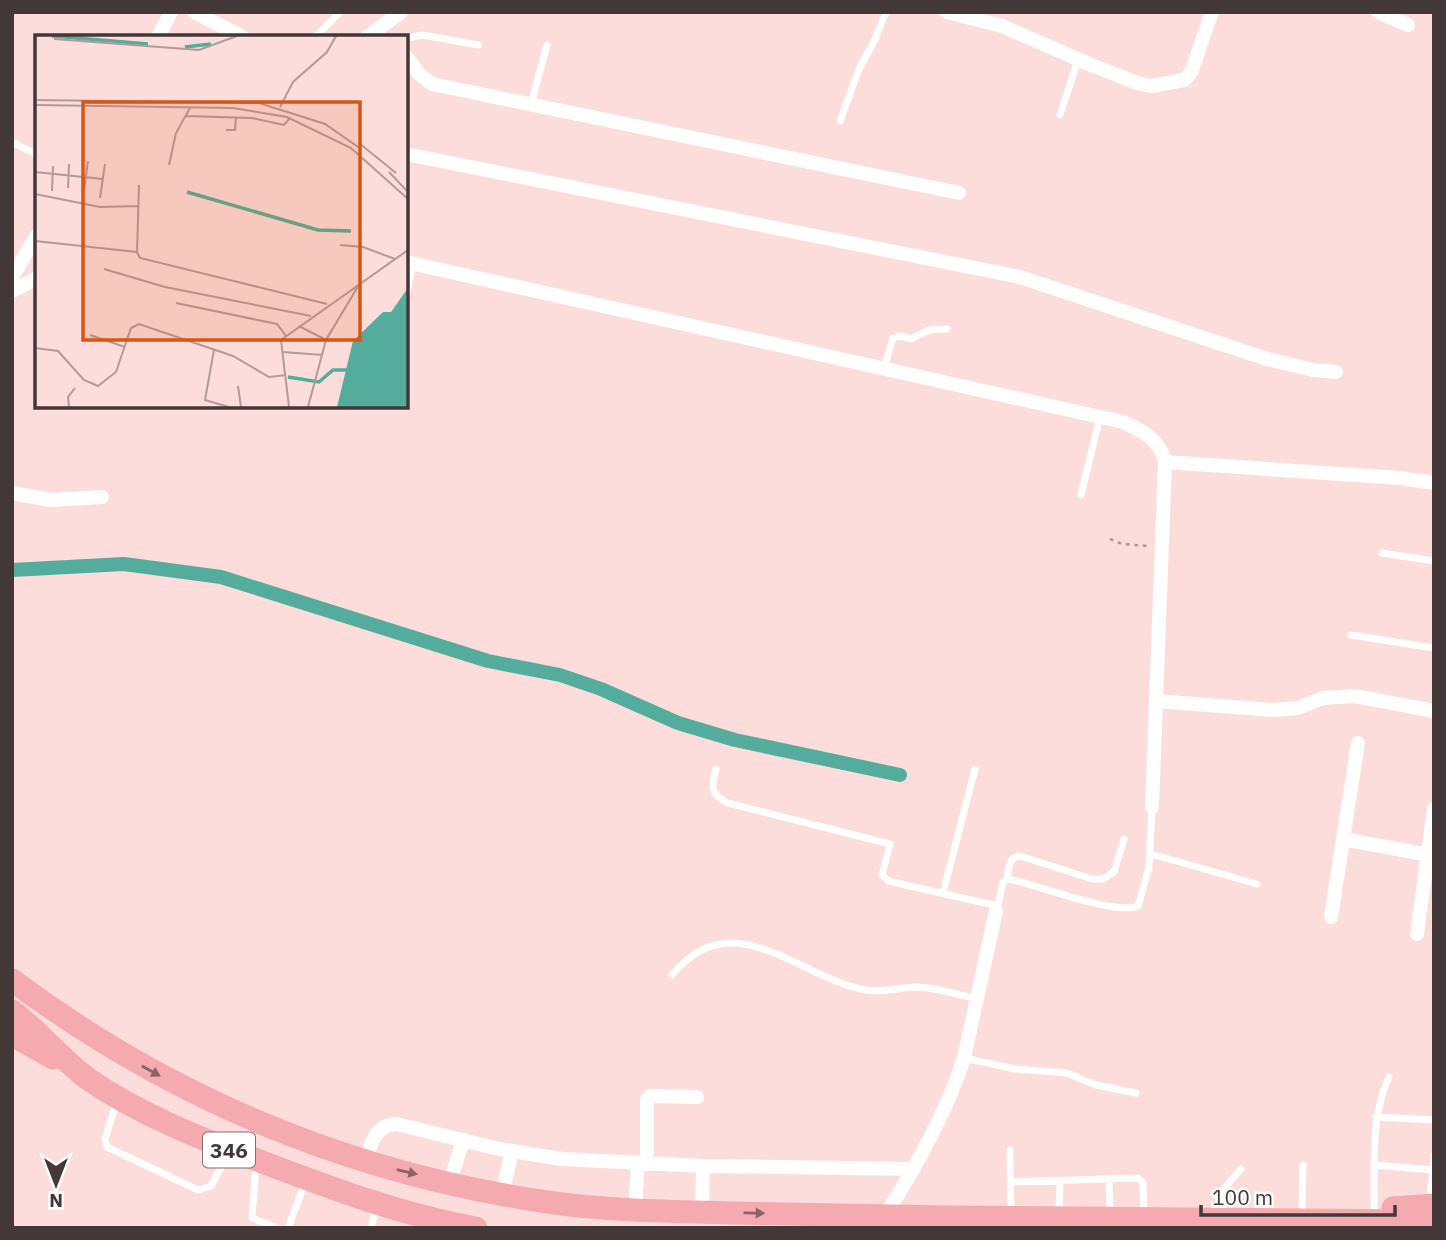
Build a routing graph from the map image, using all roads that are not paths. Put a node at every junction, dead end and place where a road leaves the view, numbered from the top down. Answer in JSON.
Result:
{"nodes":[{"id":1,"x":171,"y":12,"type":"edge"},
{"id":2,"x":194,"y":12,"type":"edge"},
{"id":3,"x":340,"y":12,"type":"edge"},
{"id":4,"x":401,"y":12,"type":"edge"},
{"id":5,"x":886,"y":12,"type":"edge"},
{"id":6,"x":946,"y":12,"type":"edge"},
{"id":7,"x":1212,"y":12,"type":"edge"},
{"id":8,"x":1378,"y":12,"type":"edge"},
{"id":9,"x":385,"y":24,"type":"junction"},
{"id":10,"x":1408,"y":25,"type":"dead end"},
{"id":11,"x":159,"y":35,"type":"edge"},
{"id":12,"x":239,"y":35,"type":"edge"},
{"id":13,"x":317,"y":35,"type":"edge"},
{"id":14,"x":370,"y":35,"type":"edge"},
{"id":15,"x":392,"y":35,"type":"edge"},
{"id":16,"x":408,"y":38,"type":"edge"},
{"id":17,"x":478,"y":45,"type":"dead end"},
{"id":18,"x":547,"y":45,"type":"dead end"},
{"id":19,"x":408,"y":59,"type":"edge"},
{"id":20,"x":1078,"y":59,"type":"junction"},
{"id":21,"x":531,"y":104,"type":"junction"},
{"id":22,"x":1060,"y":115,"type":"dead end"},
{"id":23,"x":840,"y":121,"type":"dead end"},
{"id":24,"x":12,"y":142,"type":"edge"},
{"id":25,"x":35,"y":154,"type":"edge"},
{"id":26,"x":408,"y":154,"type":"edge"},
{"id":27,"x":959,"y":193,"type":"dead end"},
{"id":28,"x":35,"y":238,"type":"edge"},
{"id":29,"x":410,"y":262,"type":"edge"},
{"id":30,"x":12,"y":276,"type":"edge"},
{"id":31,"x":35,"y":279,"type":"edge"},
{"id":32,"x":12,"y":291,"type":"edge"},
{"id":33,"x":947,"y":329,"type":"dead end"},
{"id":34,"x":884,"y":369,"type":"junction"},
{"id":35,"x":1336,"y":372,"type":"dead end"},
{"id":36,"x":1100,"y":417,"type":"junction"},
{"id":37,"x":1165,"y":462,"type":"junction"},
{"id":38,"x":1434,"y":483,"type":"edge"},
{"id":39,"x":12,"y":493,"type":"edge"},
{"id":40,"x":1081,"y":495,"type":"dead end"},
{"id":41,"x":102,"y":497,"type":"dead end"},
{"id":42,"x":1382,"y":553,"type":"dead end"},
{"id":43,"x":1434,"y":561,"type":"edge"},
{"id":44,"x":1352,"y":635,"type":"dead end"},
{"id":45,"x":1434,"y":648,"type":"edge"},
{"id":46,"x":1156,"y":701,"type":"junction"},
{"id":47,"x":1434,"y":711,"type":"edge"},
{"id":48,"x":1358,"y":743,"type":"dead end"},
{"id":49,"x":716,"y":769,"type":"dead end"},
{"id":50,"x":975,"y":769,"type":"dead end"},
{"id":51,"x":1152,"y":807,"type":"joint"},
{"id":52,"x":1434,"y":809,"type":"edge"},
{"id":53,"x":1124,"y":839,"type":"dead end"},
{"id":54,"x":1343,"y":839,"type":"junction"},
{"id":55,"x":1151,"y":854,"type":"junction"},
{"id":56,"x":1431,"y":856,"type":"edge"},
{"id":57,"x":1007,"y":879,"type":"junction"},
{"id":58,"x":1256,"y":884,"type":"dead end"},
{"id":59,"x":943,"y":893,"type":"junction"},
{"id":60,"x":997,"y":909,"type":"junction"},
{"id":61,"x":1331,"y":917,"type":"dead end"},
{"id":62,"x":1417,"y":934,"type":"dead end"},
{"id":63,"x":12,"y":961,"type":"edge"},
{"id":64,"x":672,"y":975,"type":"dead end"},
{"id":65,"x":12,"y":979,"type":"edge"},
{"id":66,"x":978,"y":999,"type":"junction"},
{"id":67,"x":12,"y":1011,"type":"edge"},
{"id":68,"x":12,"y":1035,"type":"edge"},
{"id":69,"x":120,"y":1052,"type":"junction"},
{"id":70,"x":964,"y":1058,"type":"junction"},
{"id":71,"x":86,"y":1077,"type":"junction"},
{"id":72,"x":1389,"y":1077,"type":"dead end"},
{"id":73,"x":1136,"y":1093,"type":"dead end"},
{"id":74,"x":118,"y":1097,"type":"junction"},
{"id":75,"x":697,"y":1097,"type":"dead end"},
{"id":76,"x":1376,"y":1117,"type":"junction"},
{"id":77,"x":1434,"y":1120,"type":"edge"},
{"id":78,"x":463,"y":1140,"type":"junction"},
{"id":79,"x":230,"y":1150,"type":"junction"},
{"id":80,"x":1010,"y":1150,"type":"dead end"},
{"id":81,"x":512,"y":1151,"type":"junction"},
{"id":82,"x":1434,"y":1156,"type":"edge"},
{"id":83,"x":257,"y":1160,"type":"junction"},
{"id":84,"x":366,"y":1161,"type":"junction"},
{"id":85,"x":642,"y":1163,"type":"junction"},
{"id":86,"x":1303,"y":1165,"type":"dead end"},
{"id":87,"x":1375,"y":1165,"type":"junction"},
{"id":88,"x":703,"y":1166,"type":"junction"},
{"id":89,"x":914,"y":1169,"type":"junction"},
{"id":90,"x":1241,"y":1169,"type":"dead end"},
{"id":91,"x":1432,"y":1170,"type":"edge"},
{"id":92,"x":306,"y":1180,"type":"junction"},
{"id":93,"x":1109,"y":1180,"type":"junction"},
{"id":94,"x":1060,"y":1181,"type":"junction"},
{"id":95,"x":450,"y":1182,"type":"junction"},
{"id":96,"x":1011,"y":1182,"type":"junction"},
{"id":97,"x":502,"y":1194,"type":"junction"},
{"id":98,"x":377,"y":1203,"type":"junction"},
{"id":99,"x":635,"y":1209,"type":"junction"},
{"id":100,"x":1374,"y":1209,"type":"junction"},
{"id":101,"x":1432,"y":1210,"type":"edge"},
{"id":102,"x":702,"y":1212,"type":"junction"},
{"id":103,"x":1301,"y":1216,"type":"junction"},
{"id":104,"x":884,"y":1217,"type":"junction"},
{"id":105,"x":252,"y":1218,"type":"junction"},
{"id":106,"x":1011,"y":1218,"type":"junction"},
{"id":107,"x":1059,"y":1218,"type":"junction"},
{"id":108,"x":1110,"y":1218,"type":"junction"},
{"id":109,"x":1144,"y":1219,"type":"junction"},
{"id":110,"x":1223,"y":1219,"type":"junction"},
{"id":111,"x":1275,"y":1220,"type":"junction"},
{"id":112,"x":415,"y":1221,"type":"edge"},
{"id":113,"x":250,"y":1228,"type":"edge"},
{"id":114,"x":277,"y":1228,"type":"edge"},
{"id":115,"x":288,"y":1228,"type":"edge"},
{"id":116,"x":371,"y":1228,"type":"edge"},
{"id":117,"x":476,"y":1228,"type":"edge"}],
"edges":[{"from":1,"to":11,"type":"street"},
{"from":2,"to":12,"type":"street"},
{"from":3,"to":13,"type":"lane"},
{"from":4,"to":9,"type":"street"},
{"from":5,"to":23,"type":"lane"},
{"from":6,"to":20,"type":"street"},
{"from":7,"to":20,"type":"street"},
{"from":8,"to":10,"type":"street"},
{"from":9,"to":14,"type":"street"},
{"from":9,"to":15,"type":"street"},
{"from":16,"to":17,"type":"lane"},
{"from":18,"to":21,"type":"lane"},
{"from":19,"to":21,"type":"street"},
{"from":20,"to":22,"type":"lane"},
{"from":21,"to":27,"type":"street"},
{"from":24,"to":25,"type":"lane"},
{"from":26,"to":35,"type":"street"},
{"from":28,"to":30,"type":"street"},
{"from":29,"to":34,"type":"street"},
{"from":31,"to":32,"type":"street"},
{"from":33,"to":34,"type":"lane"},
{"from":34,"to":36,"type":"street"},
{"from":36,"to":37,"type":"street"},
{"from":36,"to":40,"type":"lane"},
{"from":37,"to":38,"type":"street"},
{"from":37,"to":46,"type":"street"},
{"from":39,"to":41,"type":"street"},
{"from":42,"to":43,"type":"lane"},
{"from":44,"to":45,"type":"lane"},
{"from":46,"to":47,"type":"street"},
{"from":46,"to":51,"type":"street"},
{"from":48,"to":54,"type":"street"},
{"from":49,"to":59,"type":"lane"},
{"from":50,"to":59,"type":"lane"},
{"from":51,"to":55,"type":"lane"},
{"from":52,"to":56,"type":"street"},
{"from":53,"to":57,"type":"lane"},
{"from":54,"to":56,"type":"street"},
{"from":54,"to":61,"type":"street"},
{"from":55,"to":57,"type":"lane"},
{"from":55,"to":58,"type":"lane"},
{"from":56,"to":62,"type":"street"},
{"from":57,"to":60,"type":"lane"},
{"from":59,"to":60,"type":"lane"},
{"from":60,"to":66,"type":"street"},
{"from":63,"to":69,"type":"main road"},
{"from":64,"to":66,"type":"lane"},
{"from":65,"to":69,"type":"main road","number":"346"},
{"from":66,"to":70,"type":"street"},
{"from":67,"to":71,"type":"main road","number":"346"},
{"from":68,"to":71,"type":"main road"},
{"from":69,"to":84,"type":"main road","number":"346","one_way":true},
{"from":70,"to":73,"type":"lane"},
{"from":70,"to":89,"type":"street"},
{"from":71,"to":74,"type":"main road","number":"346"},
{"from":72,"to":76,"type":"lane"},
{"from":74,"to":79,"type":"main road","number":"346"},
{"from":74,"to":79,"type":"lane"},
{"from":75,"to":85,"type":"street"},
{"from":76,"to":77,"type":"lane"},
{"from":76,"to":87,"type":"lane"},
{"from":78,"to":81,"type":"street"},
{"from":78,"to":84,"type":"street"},
{"from":78,"to":95,"type":"street"},
{"from":79,"to":83,"type":"main road","number":"346"},
{"from":80,"to":96,"type":"lane"},
{"from":81,"to":85,"type":"street"},
{"from":81,"to":97,"type":"street"},
{"from":82,"to":91,"type":"lane"},
{"from":83,"to":92,"type":"main road","number":"346"},
{"from":83,"to":105,"type":"lane"},
{"from":84,"to":95,"type":"main road","number":"346","one_way":true},
{"from":85,"to":88,"type":"street"},
{"from":85,"to":99,"type":"street"},
{"from":86,"to":103,"type":"lane"},
{"from":87,"to":91,"type":"lane"},
{"from":87,"to":100,"type":"lane"},
{"from":88,"to":89,"type":"street"},
{"from":88,"to":102,"type":"street"},
{"from":89,"to":104,"type":"street"},
{"from":90,"to":110,"type":"lane"},
{"from":91,"to":101,"type":"lane"},
{"from":92,"to":98,"type":"main road","number":"346"},
{"from":92,"to":115,"type":"lane"},
{"from":93,"to":94,"type":"lane"},
{"from":93,"to":108,"type":"lane"},
{"from":93,"to":109,"type":"lane"},
{"from":94,"to":96,"type":"lane"},
{"from":94,"to":107,"type":"lane"},
{"from":95,"to":97,"type":"main road","number":"346"},
{"from":96,"to":106,"type":"lane"},
{"from":97,"to":99,"type":"main road","number":"346"},
{"from":98,"to":112,"type":"main road","number":"346"},
{"from":98,"to":116,"type":"lane"},
{"from":99,"to":102,"type":"main road","number":"346"},
{"from":100,"to":101,"type":"main road"},
{"from":100,"to":103,"type":"main road"},
{"from":101,"to":111,"type":"main road","number":"346"},
{"from":102,"to":104,"type":"main road","number":"346","one_way":true},
{"from":103,"to":111,"type":"main road"},
{"from":104,"to":106,"type":"main road","number":"346"},
{"from":105,"to":113,"type":"lane"},
{"from":105,"to":114,"type":"lane"},
{"from":106,"to":107,"type":"main road","number":"346"},
{"from":107,"to":108,"type":"main road","number":"346"},
{"from":108,"to":109,"type":"main road","number":"346"},
{"from":109,"to":110,"type":"main road","number":"346"},
{"from":110,"to":111,"type":"main road","number":"346"},
{"from":112,"to":117,"type":"main road","number":"346"}]}
